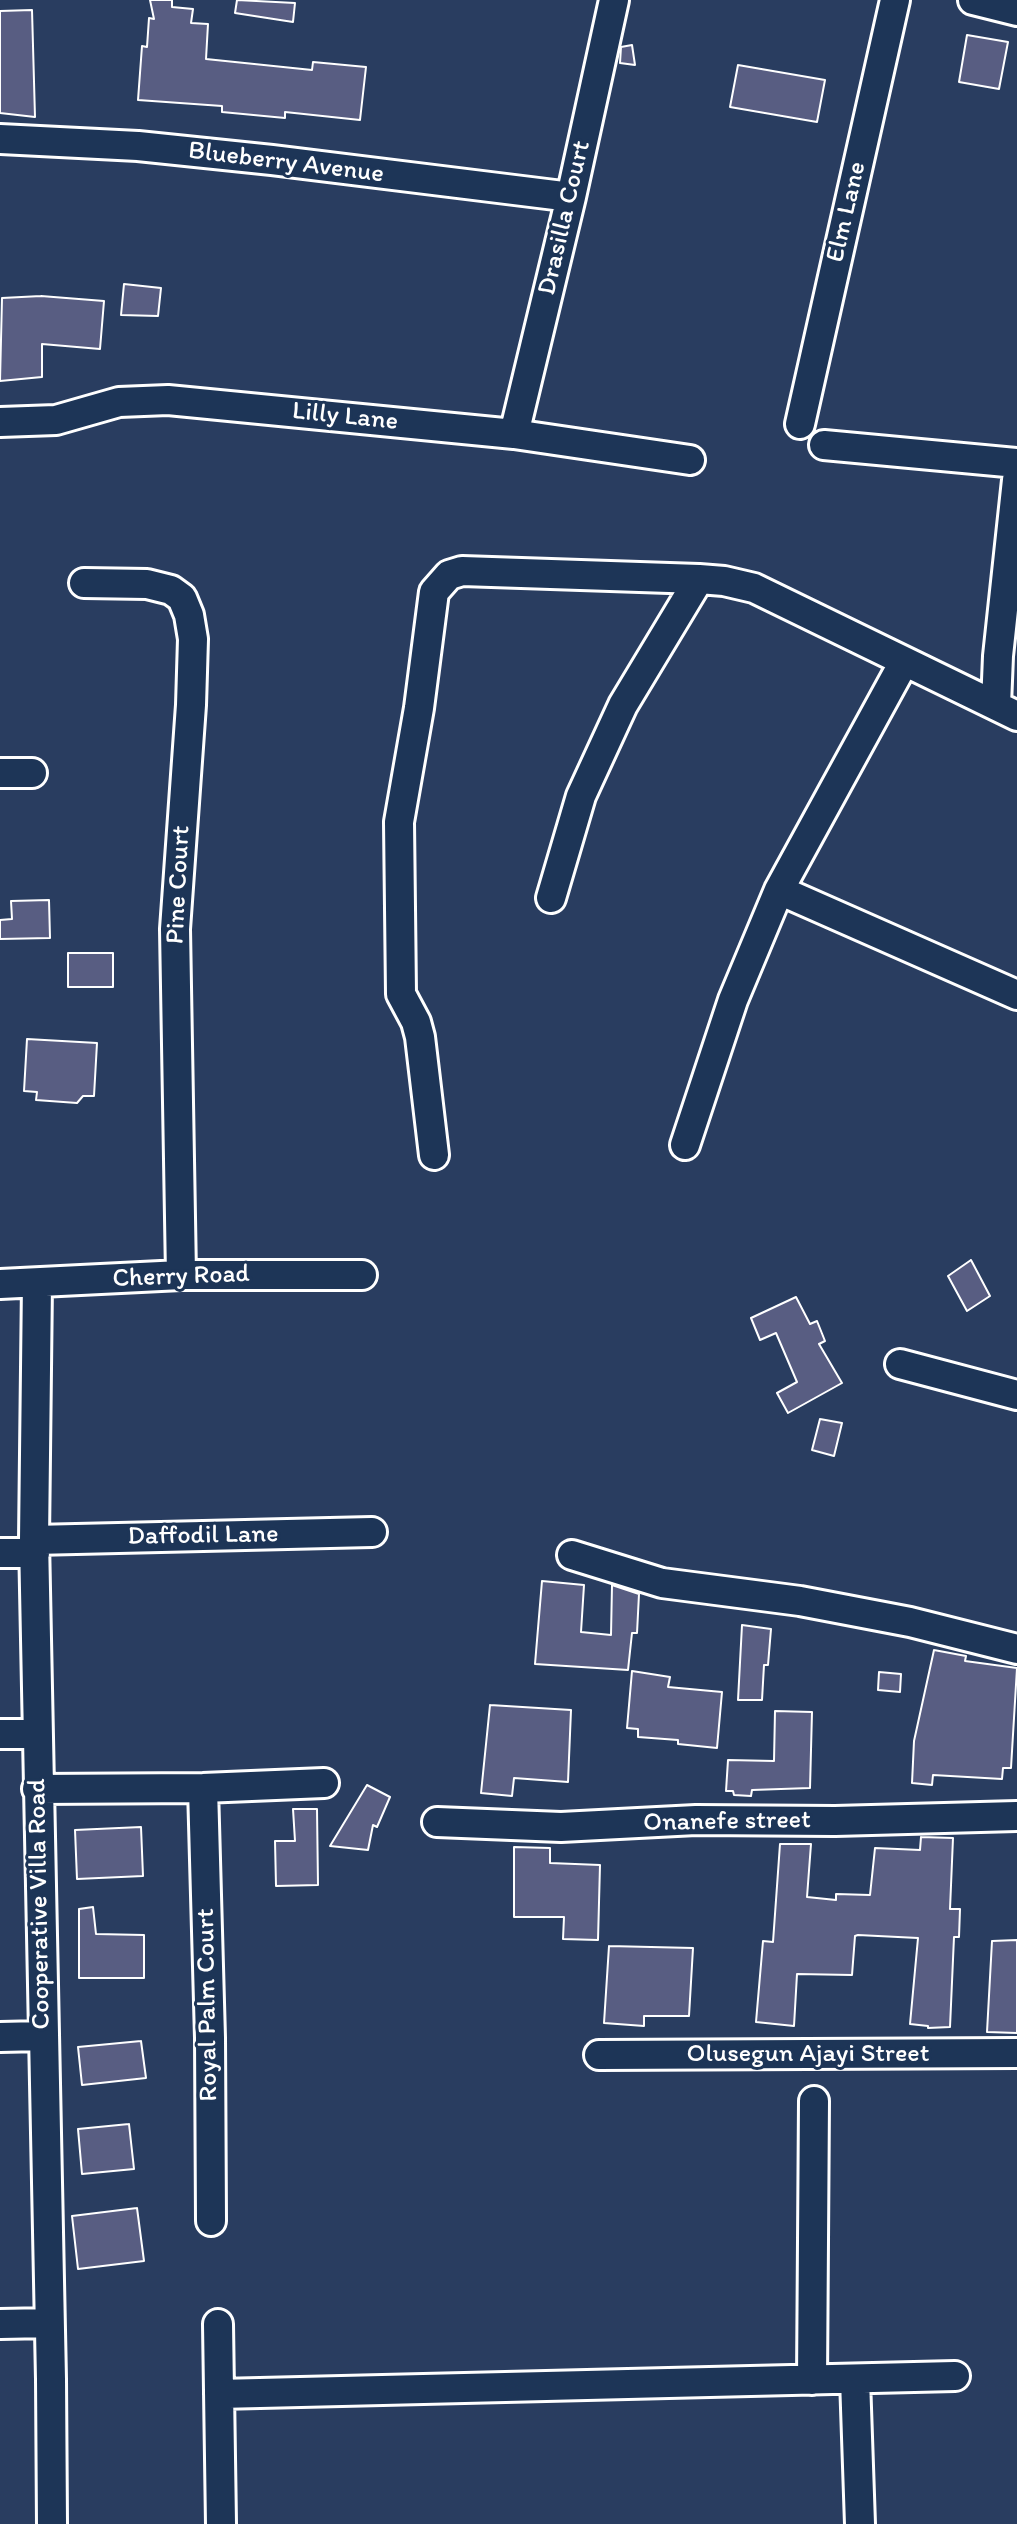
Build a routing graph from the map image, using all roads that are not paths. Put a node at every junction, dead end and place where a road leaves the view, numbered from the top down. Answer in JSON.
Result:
{"nodes":[{"id":1,"x":614,"y":0,"type":"edge"},
{"id":2,"x":895,"y":0,"type":"edge"},
{"id":3,"x":973,"y":0,"type":"edge"},
{"id":4,"x":1017,"y":11,"type":"edge"},
{"id":5,"x":0,"y":139,"type":"edge"},
{"id":6,"x":571,"y":197,"type":"junction"},
{"id":7,"x":0,"y":422,"type":"edge"},
{"id":8,"x":800,"y":424,"type":"dead end"},
{"id":9,"x":514,"y":434,"type":"junction"},
{"id":10,"x":824,"y":445,"type":"dead end"},
{"id":11,"x":690,"y":460,"type":"dead end"},
{"id":12,"x":1017,"y":463,"type":"edge"},
{"id":13,"x":1017,"y":480,"type":"edge"},
{"id":14,"x":699,"y":579,"type":"junction"},
{"id":15,"x":84,"y":583,"type":"dead end"},
{"id":16,"x":904,"y":662,"type":"junction"},
{"id":17,"x":1006,"y":711,"type":"edge"},
{"id":18,"x":0,"y":773,"type":"edge"},
{"id":19,"x":32,"y":773,"type":"dead end"},
{"id":20,"x":779,"y":890,"type":"junction"},
{"id":21,"x":551,"y":898,"type":"dead end"},
{"id":22,"x":1017,"y":995,"type":"edge"},
{"id":23,"x":685,"y":1145,"type":"dead end"},
{"id":24,"x":434,"y":1155,"type":"dead end"},
{"id":25,"x":181,"y":1275,"type":"junction"},
{"id":26,"x":362,"y":1275,"type":"dead end"},
{"id":27,"x":37,"y":1283,"type":"junction"},
{"id":28,"x":0,"y":1284,"type":"edge"},
{"id":29,"x":900,"y":1364,"type":"dead end"},
{"id":30,"x":1017,"y":1395,"type":"edge"},
{"id":31,"x":372,"y":1532,"type":"dead end"},
{"id":32,"x":34,"y":1546,"type":"junction"},
{"id":33,"x":0,"y":1553,"type":"edge"},
{"id":34,"x":572,"y":1555,"type":"dead end"},
{"id":35,"x":1017,"y":1649,"type":"edge"},
{"id":36,"x":0,"y":1734,"type":"edge"},
{"id":37,"x":37,"y":1734,"type":"junction"},
{"id":38,"x":324,"y":1783,"type":"dead end"},
{"id":39,"x":203,"y":1788,"type":"junction"},
{"id":40,"x":37,"y":1789,"type":"junction"},
{"id":41,"x":1017,"y":1816,"type":"edge"},
{"id":42,"x":437,"y":1822,"type":"dead end"},
{"id":43,"x":42,"y":2036,"type":"junction"},
{"id":44,"x":0,"y":2037,"type":"edge"},
{"id":45,"x":1017,"y":2053,"type":"edge"},
{"id":46,"x":599,"y":2055,"type":"dead end"},
{"id":47,"x":814,"y":2101,"type":"dead end"},
{"id":48,"x":211,"y":2221,"type":"dead end"},
{"id":49,"x":49,"y":2323,"type":"junction"},
{"id":50,"x":0,"y":2324,"type":"edge"},
{"id":51,"x":218,"y":2324,"type":"dead end"},
{"id":52,"x":955,"y":2376,"type":"dead end"},
{"id":53,"x":855,"y":2379,"type":"junction"},
{"id":54,"x":812,"y":2380,"type":"junction"},
{"id":55,"x":219,"y":2394,"type":"junction"},
{"id":56,"x":52,"y":2524,"type":"edge"},
{"id":57,"x":221,"y":2524,"type":"edge"},
{"id":58,"x":860,"y":2524,"type":"edge"}],
"edges":[{"from":1,"to":6,"type":"street","name":"Drasilla Court"},
{"from":2,"to":8,"type":"street","name":"Elm Lane"},
{"from":3,"to":4,"type":"street"},
{"from":5,"to":6,"type":"street","name":"Blueberry Avenue"},
{"from":6,"to":9,"type":"street","name":"Drasilla Court"},
{"from":7,"to":9,"type":"street","name":"Lilly Lane"},
{"from":9,"to":11,"type":"street","name":"Lilly Lane"},
{"from":10,"to":12,"type":"street"},
{"from":13,"to":17,"type":"street"},
{"from":14,"to":16,"type":"street"},
{"from":14,"to":21,"type":"street"},
{"from":14,"to":24,"type":"street"},
{"from":15,"to":25,"type":"street","name":"Pine Court"},
{"from":16,"to":17,"type":"street"},
{"from":16,"to":20,"type":"street"},
{"from":18,"to":19,"type":"street"},
{"from":20,"to":22,"type":"street"},
{"from":20,"to":23,"type":"street"},
{"from":25,"to":26,"type":"street","name":"Cherry Road"},
{"from":25,"to":27,"type":"street","name":"Cherry Road"},
{"from":27,"to":28,"type":"street","name":"Cherry Road"},
{"from":27,"to":32,"type":"street","name":"Cooperative Villa Road"},
{"from":29,"to":30,"type":"street"},
{"from":31,"to":32,"type":"street","name":"Daffodil Lane"},
{"from":32,"to":33,"type":"street","name":"Daffodil Lane"},
{"from":32,"to":37,"type":"street","name":"Cooperative Villa Road"},
{"from":34,"to":35,"type":"street"},
{"from":36,"to":37,"type":"street"},
{"from":37,"to":40,"type":"street","name":"Cooperative Villa Road"},
{"from":38,"to":39,"type":"street"},
{"from":39,"to":40,"type":"street"},
{"from":39,"to":48,"type":"street","name":"Royal Palm Court"},
{"from":40,"to":43,"type":"street","name":"Cooperative Villa Road"},
{"from":41,"to":42,"type":"street","name":"Onanefe street"},
{"from":43,"to":44,"type":"street"},
{"from":43,"to":49,"type":"street","name":"Cooperative Villa Road"},
{"from":45,"to":46,"type":"street","name":"Olusegun Ajayi Street"},
{"from":47,"to":54,"type":"street"},
{"from":49,"to":50,"type":"street"},
{"from":49,"to":56,"type":"street","name":"Cooperative Villa Road"},
{"from":51,"to":55,"type":"street"},
{"from":52,"to":53,"type":"street"},
{"from":53,"to":54,"type":"street"},
{"from":53,"to":58,"type":"street"},
{"from":54,"to":55,"type":"street"},
{"from":55,"to":57,"type":"street"}]}
